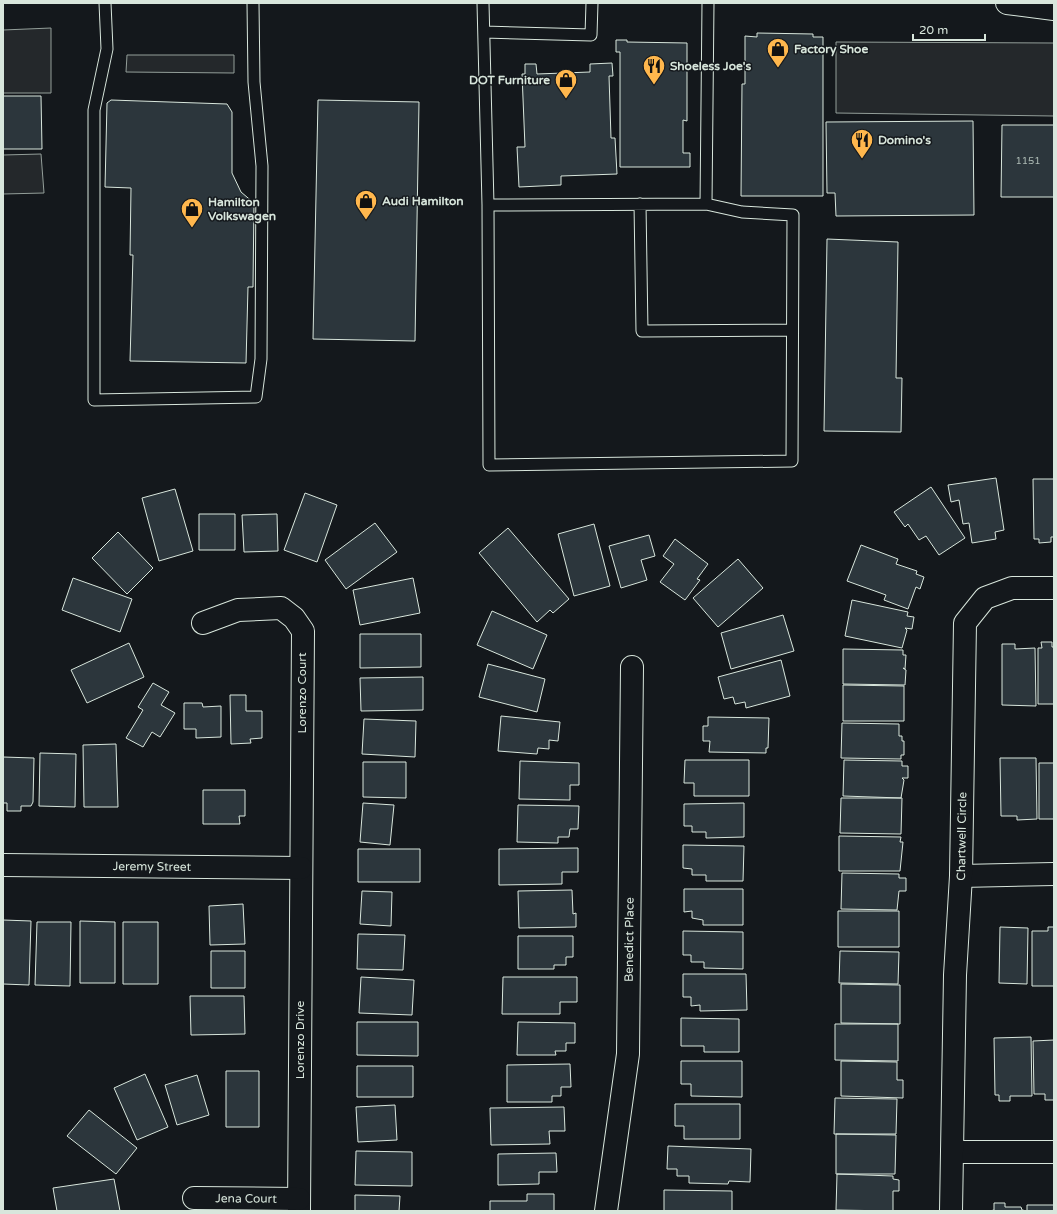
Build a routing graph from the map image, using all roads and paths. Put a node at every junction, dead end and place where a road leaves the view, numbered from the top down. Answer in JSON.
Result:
{"nodes":[{"id":1,"x":105,"y":3,"type":"edge"},
{"id":2,"x":253,"y":3,"type":"edge"},
{"id":3,"x":483,"y":3,"type":"edge"},
{"id":4,"x":592,"y":3,"type":"edge"},
{"id":5,"x":708,"y":3,"type":"edge"},
{"id":6,"x":1008,"y":3,"type":"edge"},
{"id":7,"x":1054,"y":10,"type":"edge"},
{"id":8,"x":484,"y":32,"type":"junction"},
{"id":9,"x":640,"y":204,"type":"junction"},
{"id":10,"x":706,"y":204,"type":"junction"},
{"id":11,"x":488,"y":205,"type":"junction"},
{"id":12,"x":792,"y":330,"type":"junction"},
{"id":13,"x":1054,"y":588,"type":"edge"},
{"id":14,"x":203,"y":623,"type":"dead end"},
{"id":15,"x":632,"y":667,"type":"dead end"},
{"id":16,"x":3,"y":865,"type":"edge"},
{"id":17,"x":301,"y":868,"type":"junction"},
{"id":18,"x":1054,"y":874,"type":"edge"},
{"id":19,"x":961,"y":876,"type":"junction"},
{"id":20,"x":952,"y":1152,"type":"junction"},
{"id":21,"x":1054,"y":1152,"type":"edge"},
{"id":22,"x":194,"y":1198,"type":"dead end"},
{"id":23,"x":299,"y":1205,"type":"edge"},
{"id":24,"x":606,"y":1211,"type":"edge"},
{"id":25,"x":951,"y":1211,"type":"edge"}],
"edges":[{"from":1,"to":2,"type":"lane"},
{"from":3,"to":8,"type":"lane"},
{"from":4,"to":8,"type":"lane"},
{"from":5,"to":10,"type":"lane"},
{"from":6,"to":7,"type":"main road"},
{"from":8,"to":11,"type":"lane"},
{"from":9,"to":10,"type":"lane"},
{"from":9,"to":11,"type":"lane"},
{"from":9,"to":12,"type":"lane"},
{"from":10,"to":12,"type":"lane"},
{"from":11,"to":12,"type":"lane"},
{"from":13,"to":19,"type":"main road","name":"Chartwell Circle"},
{"from":14,"to":17,"type":"main road","name":"Lorenzo Court"},
{"from":15,"to":24,"type":"main road","name":"Benedict Place"},
{"from":16,"to":17,"type":"main road","name":"Jeremy Street"},
{"from":17,"to":23,"type":"main road","name":"Lorenzo Drive"},
{"from":18,"to":19,"type":"main road"},
{"from":19,"to":20,"type":"main road","name":"Chartwell Circle"},
{"from":20,"to":21,"type":"main road"},
{"from":20,"to":25,"type":"main road","name":"Chartwell Circle"},
{"from":22,"to":23,"type":"main road","name":"Jena Court"}]}
